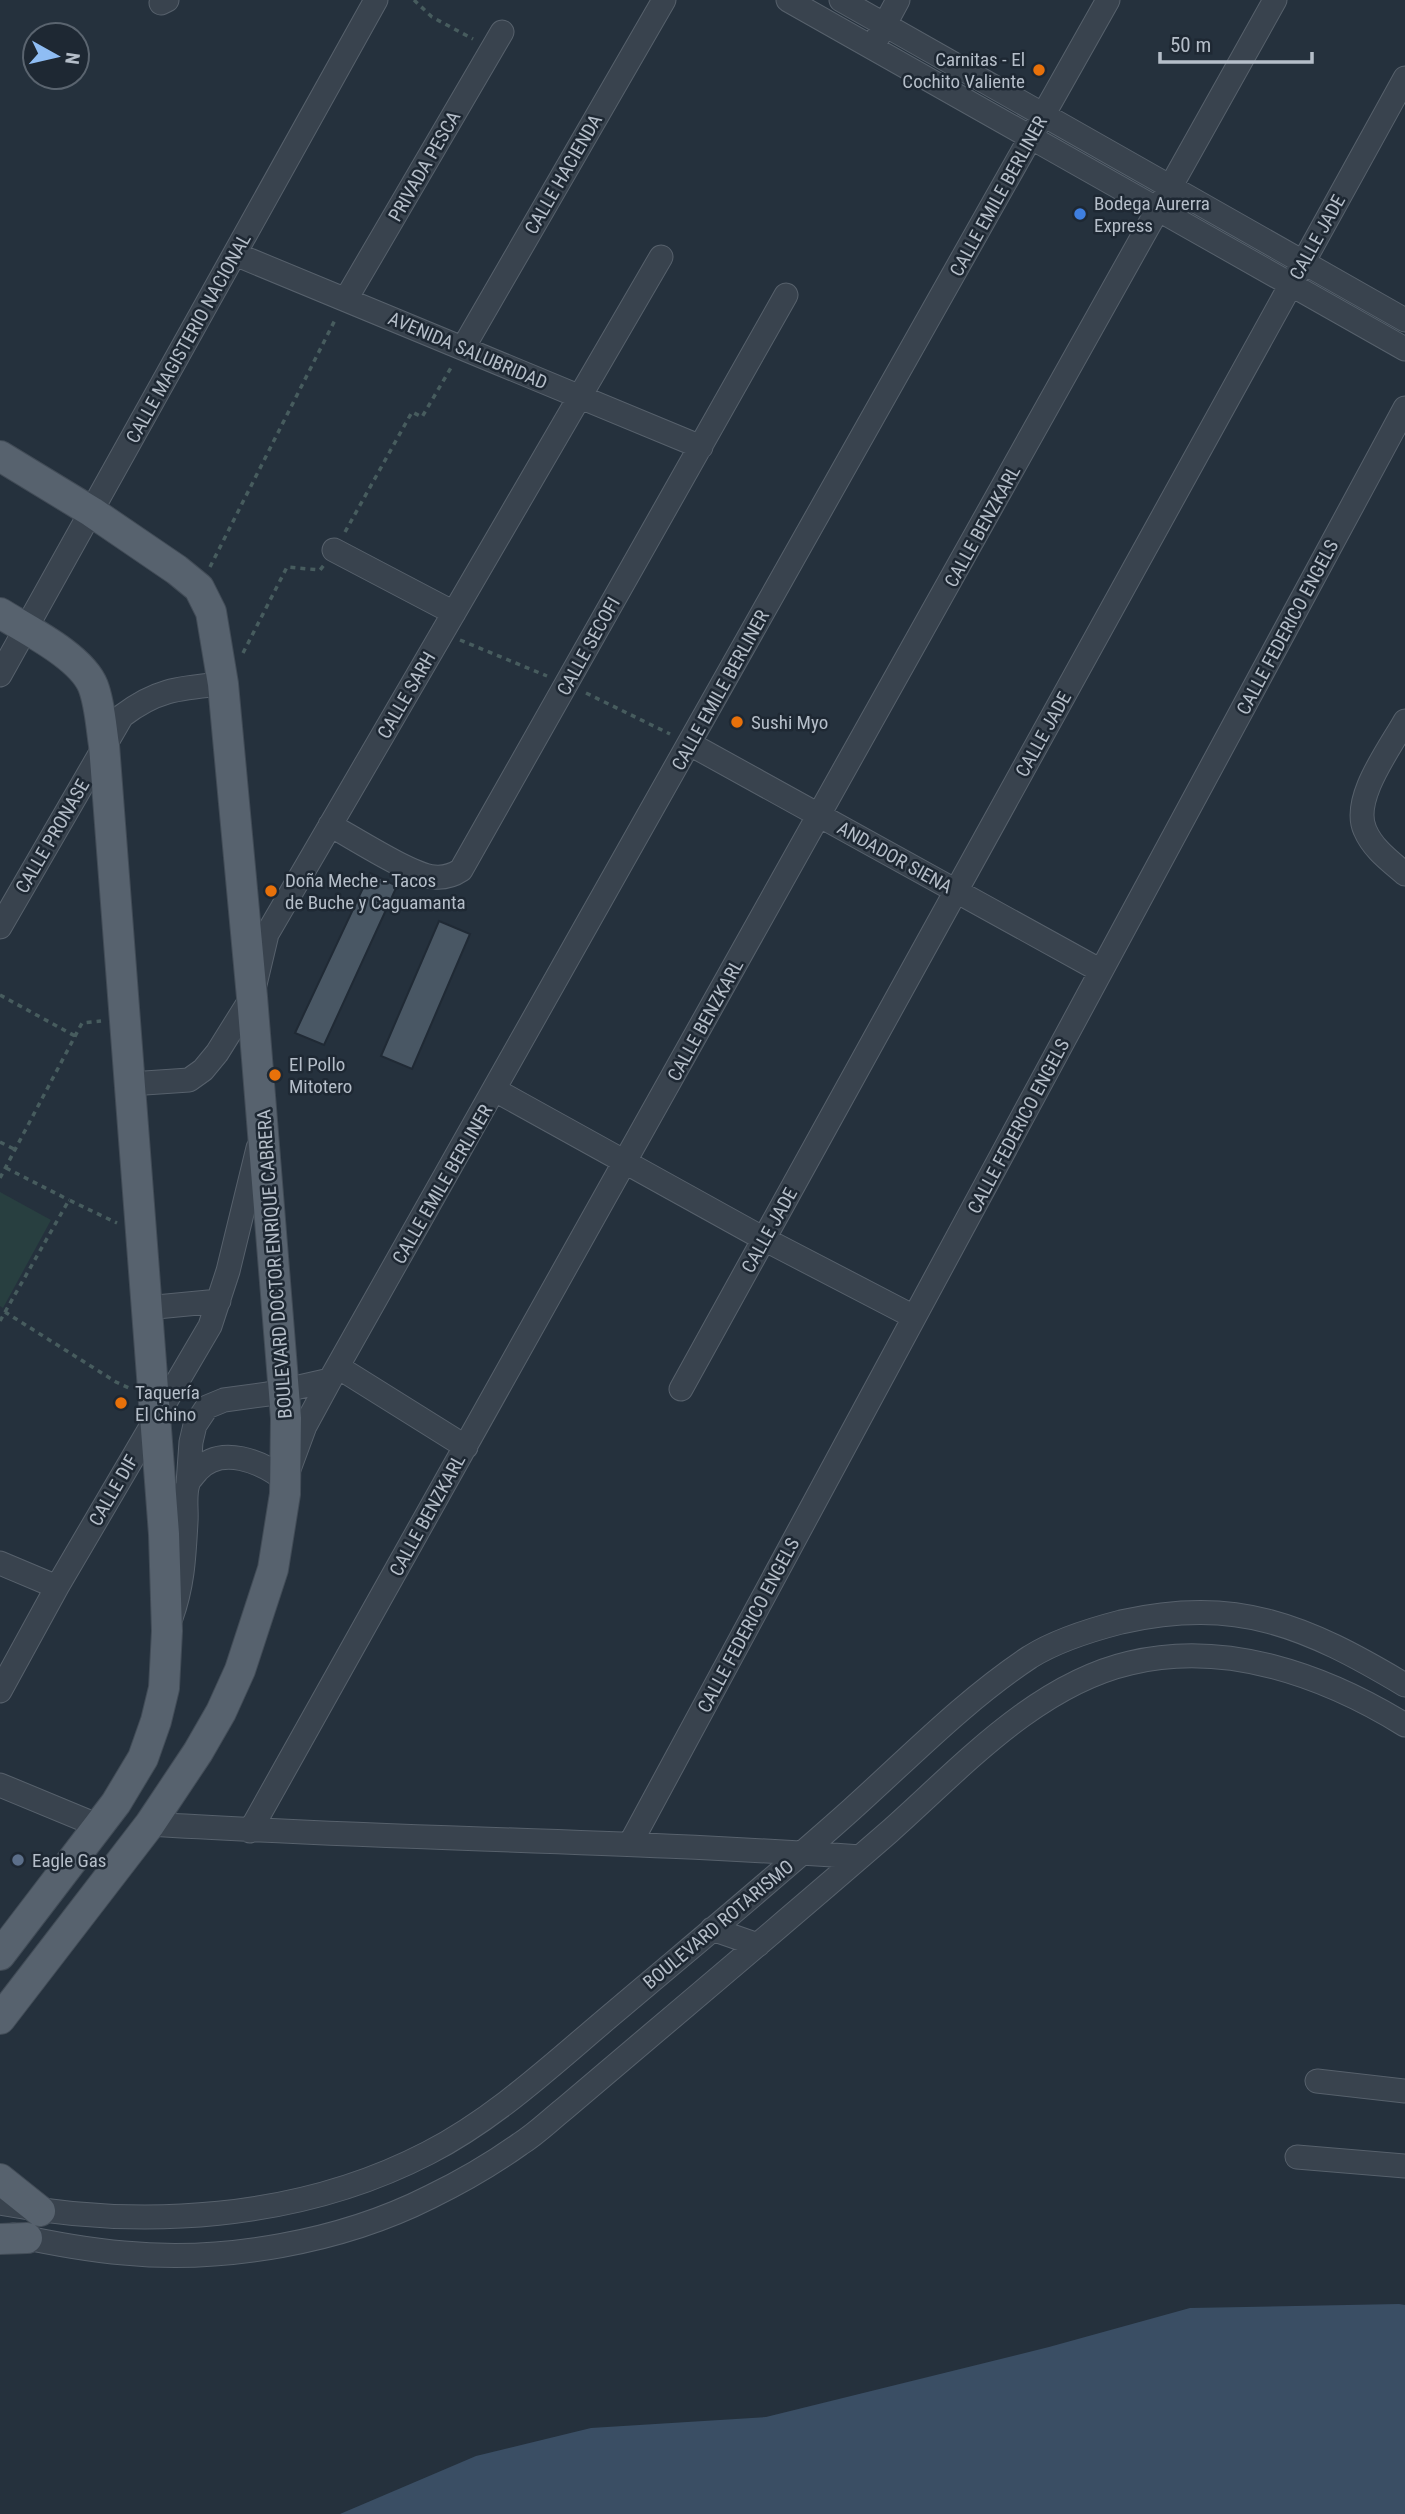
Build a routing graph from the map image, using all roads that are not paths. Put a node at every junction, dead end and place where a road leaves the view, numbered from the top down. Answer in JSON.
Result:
{"nodes":[{"id":1,"x":376,"y":0,"type":"edge"},
{"id":2,"x":664,"y":0,"type":"edge"},
{"id":3,"x":788,"y":0,"type":"edge"},
{"id":4,"x":841,"y":0,"type":"edge"},
{"id":5,"x":898,"y":0,"type":"edge"},
{"id":6,"x":1108,"y":0,"type":"edge"},
{"id":7,"x":1275,"y":0,"type":"edge"},
{"id":8,"x":884,"y":25,"type":"junction"},
{"id":9,"x":497,"y":41,"type":"road end"},
{"id":10,"x":872,"y":47,"type":"junction"},
{"id":11,"x":1405,"y":78,"type":"edge"},
{"id":12,"x":1043,"y":115,"type":"junction"},
{"id":13,"x":1031,"y":137,"type":"junction"},
{"id":14,"x":1171,"y":187,"type":"junction"},
{"id":15,"x":1159,"y":209,"type":"junction"},
{"id":16,"x":235,"y":254,"type":"junction"},
{"id":17,"x":662,"y":257,"type":"dead end"},
{"id":18,"x":1304,"y":262,"type":"junction"},
{"id":19,"x":1291,"y":284,"type":"junction"},
{"id":20,"x":786,"y":295,"type":"dead end"},
{"id":21,"x":346,"y":299,"type":"junction"},
{"id":22,"x":1405,"y":320,"type":"edge"},
{"id":23,"x":463,"y":348,"type":"junction"},
{"id":24,"x":1405,"y":349,"type":"edge"},
{"id":25,"x":581,"y":397,"type":"junction"},
{"id":26,"x":1405,"y":408,"type":"edge"},
{"id":27,"x":701,"y":447,"type":"junction"},
{"id":28,"x":0,"y":456,"type":"edge"},
{"id":29,"x":92,"y":512,"type":"junction"},
{"id":30,"x":334,"y":550,"type":"road end"},
{"id":31,"x":0,"y":612,"type":"edge"},
{"id":32,"x":454,"y":613,"type":"junction"},
{"id":33,"x":26,"y":629,"type":"junction"},
{"id":34,"x":0,"y":675,"type":"edge"},
{"id":35,"x":223,"y":684,"type":"junction"},
{"id":36,"x":1405,"y":721,"type":"edge"},
{"id":37,"x":690,"y":744,"type":"junction"},
{"id":38,"x":104,"y":745,"type":"junction"},
{"id":39,"x":820,"y":816,"type":"junction"},
{"id":40,"x":330,"y":825,"type":"junction"},
{"id":41,"x":1405,"y":874,"type":"edge"},
{"id":42,"x":956,"y":891,"type":"junction"},
{"id":43,"x":0,"y":927,"type":"edge"},
{"id":44,"x":1101,"y":971,"type":"junction"},
{"id":45,"x":252,"y":997,"type":"junction"},
{"id":46,"x":130,"y":1084,"type":"junction"},
{"id":47,"x":495,"y":1090,"type":"junction"},
{"id":48,"x":264,"y":1125,"type":"junction"},
{"id":49,"x":625,"y":1162,"type":"junction"},
{"id":50,"x":764,"y":1239,"type":"junction"},
{"id":51,"x":219,"y":1301,"type":"junction"},
{"id":52,"x":146,"y":1308,"type":"junction"},
{"id":53,"x":914,"y":1317,"type":"junction"},
{"id":54,"x":334,"y":1374,"type":"junction"},
{"id":55,"x":681,"y":1389,"type":"dead end"},
{"id":56,"x":285,"y":1390,"type":"junction"},
{"id":57,"x":154,"y":1409,"type":"junction"},
{"id":58,"x":466,"y":1447,"type":"junction"},
{"id":59,"x":285,"y":1480,"type":"junction"},
{"id":60,"x":188,"y":1484,"type":"junction"},
{"id":61,"x":0,"y":1563,"type":"edge"},
{"id":62,"x":57,"y":1587,"type":"junction"},
{"id":63,"x":167,"y":1631,"type":"junction"},
{"id":64,"x":1405,"y":1685,"type":"edge"},
{"id":65,"x":0,"y":1691,"type":"edge"},
{"id":66,"x":1405,"y":1725,"type":"edge"},
{"id":67,"x":0,"y":1785,"type":"edge"},
{"id":68,"x":150,"y":1824,"type":"junction"},
{"id":69,"x":99,"y":1826,"type":"junction"},
{"id":70,"x":250,"y":1831,"type":"junction"},
{"id":71,"x":630,"y":1844,"type":"junction"},
{"id":72,"x":803,"y":1853,"type":"junction"},
{"id":73,"x":860,"y":1857,"type":"junction"},
{"id":74,"x":712,"y":1930,"type":"junction"},
{"id":75,"x":758,"y":1945,"type":"junction"},
{"id":76,"x":0,"y":1955,"type":"edge"},
{"id":77,"x":0,"y":2019,"type":"edge"},
{"id":78,"x":1317,"y":2081,"type":"dead end"},
{"id":79,"x":1405,"y":2091,"type":"edge"},
{"id":80,"x":1297,"y":2157,"type":"dead end"},
{"id":81,"x":1405,"y":2166,"type":"edge"},
{"id":82,"x":0,"y":2179,"type":"edge"},
{"id":83,"x":0,"y":2203,"type":"edge"},
{"id":84,"x":40,"y":2211,"type":"junction"},
{"id":85,"x":9,"y":2236,"type":"edge"}],
"edges":[{"from":1,"to":16,"type":"street","name":"CALLE MAGISTERIO NACIONAL"},
{"from":2,"to":23,"type":"street","name":"CALLE HACIENDA"},
{"from":3,"to":10,"type":"street"},
{"from":4,"to":8,"type":"street"},
{"from":5,"to":8,"type":"street"},
{"from":6,"to":12,"type":"street","name":"CALLE EMILE BERLINER"},
{"from":7,"to":14,"type":"street"},
{"from":8,"to":10,"type":"street"},
{"from":8,"to":12,"type":"street"},
{"from":9,"to":21,"type":"street","name":"PRIVADA PESCA"},
{"from":10,"to":13,"type":"street"},
{"from":11,"to":18,"type":"street","name":"CALLE JADE"},
{"from":12,"to":13,"type":"street","name":"CALLE EMILE BERLINER"},
{"from":12,"to":14,"type":"street"},
{"from":13,"to":15,"type":"street"},
{"from":13,"to":37,"type":"street","name":"CALLE EMILE BERLINER"},
{"from":14,"to":15,"type":"street","name":"CALLE BENZKARL"},
{"from":14,"to":18,"type":"street"},
{"from":15,"to":19,"type":"street"},
{"from":15,"to":39,"type":"street","name":"CALLE BENZKARL"},
{"from":16,"to":21,"type":"street","name":"AVENIDA SALUBRIDAD"},
{"from":16,"to":29,"type":"street","name":"CALLE MAGISTERIO NACIONAL"},
{"from":17,"to":25,"type":"street","name":"CALLE SARH"},
{"from":18,"to":19,"type":"street","name":"CALLE JADE"},
{"from":18,"to":22,"type":"street"},
{"from":19,"to":24,"type":"street"},
{"from":19,"to":42,"type":"street","name":"CALLE JADE"},
{"from":20,"to":27,"type":"street","name":"CALLE SECOFI"},
{"from":21,"to":23,"type":"street","name":"AVENIDA SALUBRIDAD"},
{"from":23,"to":25,"type":"street","name":"AVENIDA SALUBRIDAD"},
{"from":25,"to":27,"type":"street","name":"AVENIDA SALUBRIDAD"},
{"from":25,"to":32,"type":"street","name":"CALLE SARH"},
{"from":26,"to":44,"type":"street","name":"CALLE FEDERICO ENGELS"},
{"from":27,"to":40,"type":"street","name":"CALLE SECOFI"},
{"from":28,"to":29,"type":"main road"},
{"from":29,"to":33,"type":"street","name":"CALLE MAGISTERIO NACIONAL"},
{"from":29,"to":35,"type":"main road","name":"BOULEVARD DOCTOR ENRIQUE CABRERA"},
{"from":30,"to":32,"type":"street"},
{"from":31,"to":33,"type":"main road"},
{"from":32,"to":40,"type":"street","name":"CALLE SARH"},
{"from":33,"to":34,"type":"street","name":"CALLE MAGISTERIO NACIONAL"},
{"from":33,"to":38,"type":"main road"},
{"from":35,"to":38,"type":"street","name":"CALLE PRONASE"},
{"from":35,"to":45,"type":"main road","name":"BOULEVARD DOCTOR ENRIQUE CABRERA"},
{"from":36,"to":41,"type":"street"},
{"from":37,"to":39,"type":"street","name":"ANDADOR SIENA"},
{"from":37,"to":47,"type":"street","name":"CALLE EMILE BERLINER"},
{"from":38,"to":43,"type":"street","name":"CALLE PRONASE"},
{"from":38,"to":46,"type":"main road"},
{"from":39,"to":42,"type":"street","name":"ANDADOR SIENA"},
{"from":39,"to":49,"type":"street","name":"CALLE BENZKARL"},
{"from":40,"to":45,"type":"street","name":"CALLE SARH"},
{"from":42,"to":44,"type":"street","name":"ANDADOR SIENA"},
{"from":42,"to":50,"type":"street","name":"CALLE JADE"},
{"from":44,"to":53,"type":"street","name":"CALLE FEDERICO ENGELS"},
{"from":45,"to":46,"type":"street","name":"CALLE SARH"},
{"from":45,"to":48,"type":"main road","name":"BOULEVARD DOCTOR ENRIQUE CABRERA"},
{"from":46,"to":52,"type":"main road"},
{"from":47,"to":49,"type":"street"},
{"from":47,"to":54,"type":"street","name":"CALLE EMILE BERLINER"},
{"from":48,"to":51,"type":"street","name":"CALLE DIF"},
{"from":48,"to":56,"type":"main road","name":"BOULEVARD DOCTOR ENRIQUE CABRERA"},
{"from":49,"to":50,"type":"street"},
{"from":49,"to":58,"type":"street","name":"CALLE BENZKARL"},
{"from":50,"to":53,"type":"street"},
{"from":50,"to":55,"type":"street","name":"CALLE JADE"},
{"from":51,"to":52,"type":"street"},
{"from":51,"to":57,"type":"street","name":"CALLE DIF"},
{"from":52,"to":57,"type":"main road"},
{"from":53,"to":71,"type":"street","name":"CALLE FEDERICO ENGELS"},
{"from":54,"to":56,"type":"street"},
{"from":54,"to":58,"type":"street"},
{"from":54,"to":59,"type":"street","name":"CALLE EMILE BERLINER"},
{"from":56,"to":59,"type":"main road","name":"BOULEVARD DOCTOR ENRIQUE CABRERA"},
{"from":56,"to":60,"type":"street"},
{"from":57,"to":62,"type":"street","name":"CALLE DIF"},
{"from":57,"to":63,"type":"main road"},
{"from":58,"to":70,"type":"street","name":"CALLE BENZKARL"},
{"from":59,"to":60,"type":"street"},
{"from":59,"to":68,"type":"main road","name":"BOULEVARD DOCTOR ENRIQUE CABRERA"},
{"from":60,"to":63,"type":"street"},
{"from":61,"to":62,"type":"street"},
{"from":62,"to":65,"type":"street","name":"CALLE DIF"},
{"from":63,"to":69,"type":"main road"},
{"from":64,"to":72,"type":"street","name":"BOULEVARD ROTARISMO"},
{"from":66,"to":73,"type":"street"},
{"from":67,"to":69,"type":"street"},
{"from":68,"to":70,"type":"street"},
{"from":68,"to":77,"type":"main road","name":"BOULEVARD DOCTOR ENRIQUE CABRERA"},
{"from":69,"to":76,"type":"main road"},
{"from":70,"to":71,"type":"street"},
{"from":71,"to":72,"type":"street"},
{"from":72,"to":73,"type":"street"},
{"from":72,"to":74,"type":"street","name":"BOULEVARD ROTARISMO"},
{"from":73,"to":75,"type":"street"},
{"from":74,"to":75,"type":"street"},
{"from":74,"to":84,"type":"street","name":"BOULEVARD ROTARISMO"},
{"from":75,"to":85,"type":"street"},
{"from":78,"to":79,"type":"street"},
{"from":80,"to":81,"type":"street"},
{"from":82,"to":84,"type":"main road"},
{"from":83,"to":84,"type":"street","name":"BOULEVARD ROTARISMO"}]}
